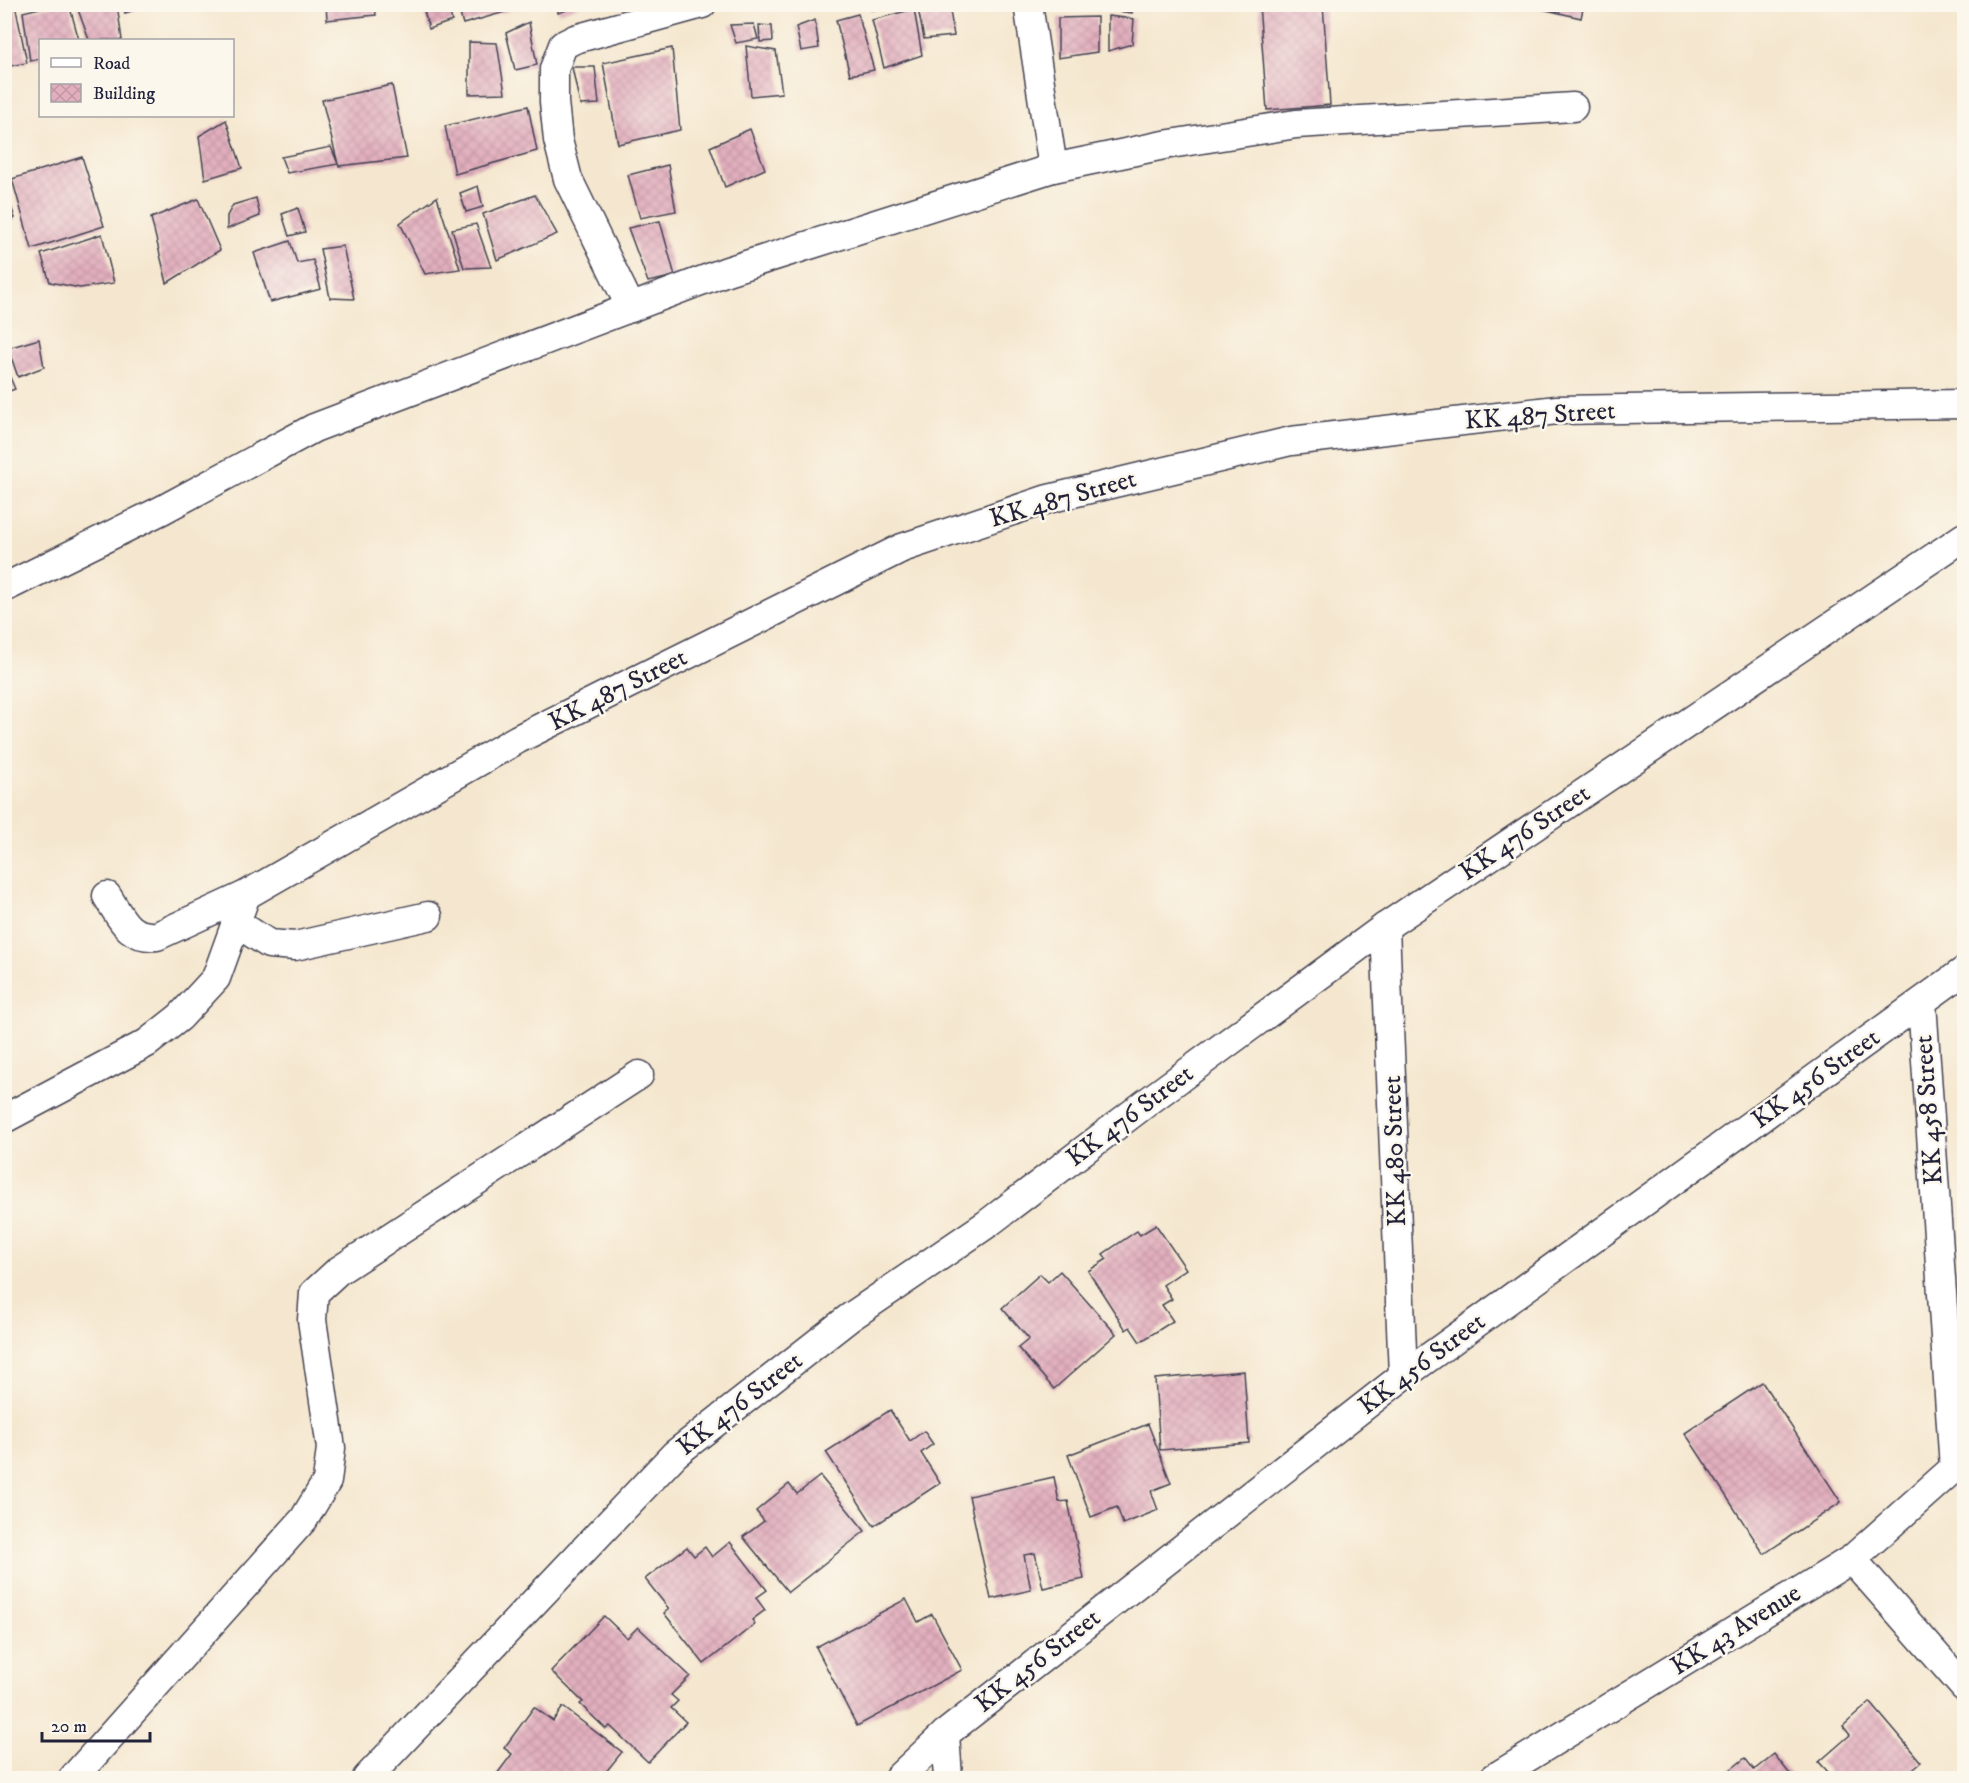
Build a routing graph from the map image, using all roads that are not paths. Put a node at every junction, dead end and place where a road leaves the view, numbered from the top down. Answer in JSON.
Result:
{"nodes":[{"id":1,"x":702,"y":4,"type":"edge"},
{"id":2,"x":1028,"y":4,"type":"edge"},
{"id":3,"x":1573,"y":106,"type":"dead end"},
{"id":4,"x":1053,"y":168,"type":"junction"},
{"id":5,"x":631,"y":308,"type":"junction"},
{"id":6,"x":1965,"y":405,"type":"edge"},
{"id":7,"x":1965,"y":537,"type":"edge"},
{"id":8,"x":4,"y":588,"type":"edge"},
{"id":9,"x":246,"y":895,"type":"junction"},
{"id":10,"x":107,"y":896,"type":"dead end"},
{"id":11,"x":428,"y":916,"type":"dead end"},
{"id":12,"x":235,"y":922,"type":"junction"},
{"id":13,"x":1385,"y":927,"type":"junction"},
{"id":14,"x":1965,"y":971,"type":"edge"},
{"id":15,"x":1922,"y":1003,"type":"junction"},
{"id":16,"x":639,"y":1075,"type":"dead end"},
{"id":17,"x":4,"y":1119,"type":"edge"},
{"id":18,"x":1403,"y":1376,"type":"junction"},
{"id":19,"x":1959,"y":1465,"type":"edge"},
{"id":20,"x":1852,"y":1558,"type":"junction"},
{"id":21,"x":1965,"y":1687,"type":"edge"},
{"id":22,"x":945,"y":1734,"type":"junction"},
{"id":23,"x":73,"y":1779,"type":"edge"},
{"id":24,"x":367,"y":1779,"type":"edge"},
{"id":25,"x":897,"y":1779,"type":"edge"},
{"id":26,"x":948,"y":1779,"type":"edge"},
{"id":27,"x":1494,"y":1779,"type":"edge"}],
"edges":[{"from":1,"to":5,"type":"street"},
{"from":2,"to":4,"type":"street"},
{"from":3,"to":4,"type":"street"},
{"from":4,"to":5,"type":"street"},
{"from":5,"to":8,"type":"street"},
{"from":6,"to":9,"type":"street","name":"KK 487 Street"},
{"from":7,"to":13,"type":"street","name":"KK 476 Street"},
{"from":9,"to":10,"type":"street","name":"KK 487 Street"},
{"from":9,"to":12,"type":"street"},
{"from":11,"to":12,"type":"street"},
{"from":12,"to":17,"type":"street"},
{"from":13,"to":18,"type":"street","name":"KK 480 Street"},
{"from":13,"to":24,"type":"street","name":"KK 476 Street"},
{"from":14,"to":15,"type":"street","name":"KK 456 Street"},
{"from":15,"to":18,"type":"street","name":"KK 456 Street"},
{"from":15,"to":19,"type":"street","name":"KK 458 Street"},
{"from":16,"to":23,"type":"street"},
{"from":18,"to":22,"type":"street","name":"KK 456 Street"},
{"from":19,"to":20,"type":"street","name":"KK 43 Avenue"},
{"from":20,"to":21,"type":"street"},
{"from":20,"to":27,"type":"street","name":"KK 43 Avenue"},
{"from":22,"to":25,"type":"street","name":"KK 456 Street"},
{"from":22,"to":26,"type":"street"}]}
